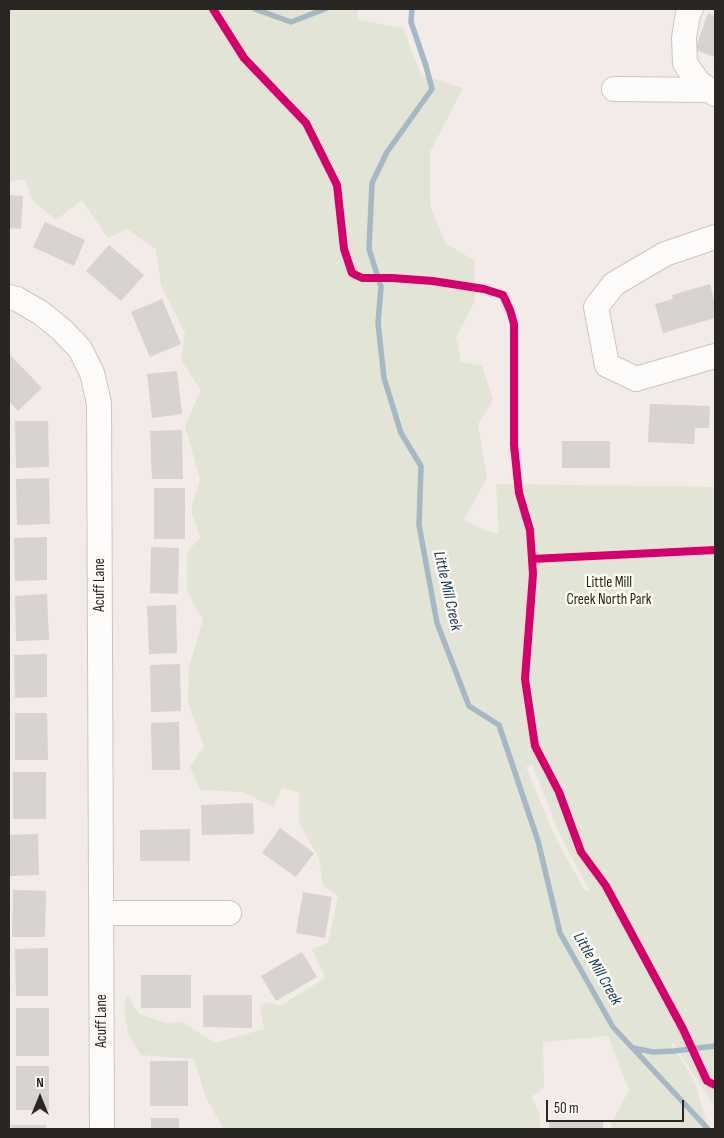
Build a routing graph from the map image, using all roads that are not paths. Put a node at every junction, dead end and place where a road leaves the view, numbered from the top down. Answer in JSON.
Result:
{"nodes":[{"id":1,"x":692,"y":9,"type":"edge"},
{"id":2,"x":614,"y":89,"type":"dead end"},
{"id":3,"x":713,"y":92,"type":"edge"},
{"id":4,"x":715,"y":237,"type":"edge"},
{"id":5,"x":9,"y":297,"type":"edge"},
{"id":6,"x":715,"y":356,"type":"edge"},
{"id":7,"x":101,"y":913,"type":"junction"},
{"id":8,"x":229,"y":913,"type":"dead end"},
{"id":9,"x":102,"y":1129,"type":"edge"}],
"edges":[{"from":1,"to":3,"type":"street"},
{"from":2,"to":3,"type":"street"},
{"from":4,"to":6,"type":"street"},
{"from":5,"to":7,"type":"street","name":"Acuff Lane"},
{"from":7,"to":8,"type":"street"},
{"from":7,"to":9,"type":"street","name":"Acuff Lane"}]}
